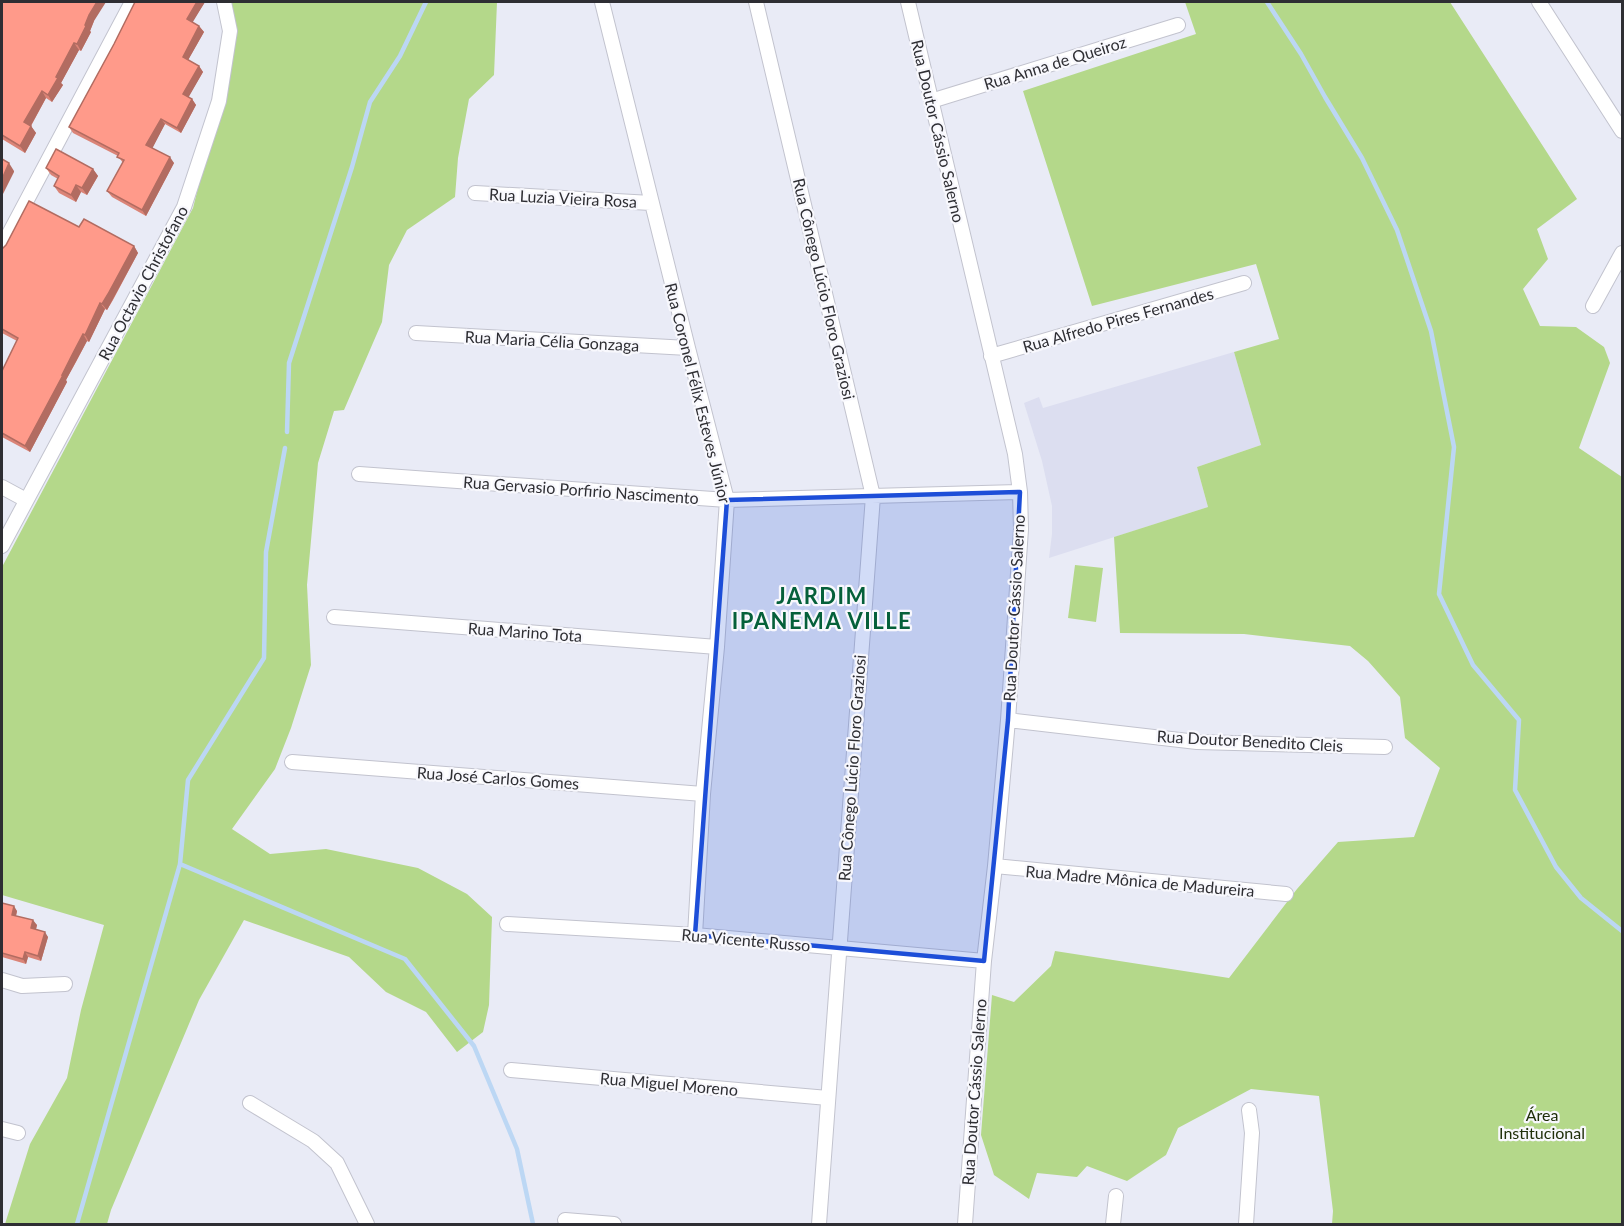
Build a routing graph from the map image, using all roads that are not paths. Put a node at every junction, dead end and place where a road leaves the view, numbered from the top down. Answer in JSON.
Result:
{"nodes":[{"id":1,"x":132,"y":2,"type":"edge"},
{"id":2,"x":224,"y":2,"type":"edge"},
{"id":3,"x":602,"y":2,"type":"edge"},
{"id":4,"x":756,"y":2,"type":"edge"},
{"id":5,"x":908,"y":2,"type":"edge"},
{"id":6,"x":1539,"y":2,"type":"edge"},
{"id":7,"x":1178,"y":25,"type":"dead end"},
{"id":8,"x":932,"y":101,"type":"junction"},
{"id":9,"x":1623,"y":131,"type":"edge"},
{"id":10,"x":475,"y":193,"type":"dead end"},
{"id":11,"x":651,"y":203,"type":"junction"},
{"id":12,"x":2,"y":247,"type":"edge"},
{"id":13,"x":1623,"y":253,"type":"edge"},
{"id":14,"x":1244,"y":283,"type":"dead end"},
{"id":15,"x":1593,"y":306,"type":"dead end"},
{"id":16,"x":416,"y":333,"type":"dead end"},
{"id":17,"x":688,"y":348,"type":"junction"},
{"id":18,"x":991,"y":356,"type":"junction"},
{"id":19,"x":359,"y":474,"type":"dead end"},
{"id":20,"x":2,"y":487,"type":"edge"},
{"id":21,"x":1020,"y":492,"type":"junction"},
{"id":22,"x":873,"y":496,"type":"junction"},
{"id":23,"x":26,"y":500,"type":"junction"},
{"id":24,"x":727,"y":500,"type":"junction"},
{"id":25,"x":2,"y":546,"type":"edge"},
{"id":26,"x":334,"y":617,"type":"dead end"},
{"id":27,"x":717,"y":647,"type":"junction"},
{"id":28,"x":1008,"y":720,"type":"junction"},
{"id":29,"x":1385,"y":747,"type":"dead end"},
{"id":30,"x":292,"y":762,"type":"dead end"},
{"id":31,"x":703,"y":794,"type":"junction"},
{"id":32,"x":995,"y":866,"type":"junction"},
{"id":33,"x":1286,"y":894,"type":"dead end"},
{"id":34,"x":507,"y":924,"type":"dead end"},
{"id":35,"x":695,"y":935,"type":"junction"},
{"id":36,"x":839,"y":949,"type":"junction"},
{"id":37,"x":984,"y":961,"type":"junction"},
{"id":38,"x":2,"y":980,"type":"edge"},
{"id":39,"x":65,"y":984,"type":"dead end"},
{"id":40,"x":511,"y":1070,"type":"dead end"},
{"id":41,"x":828,"y":1098,"type":"junction"},
{"id":42,"x":250,"y":1103,"type":"dead end"},
{"id":43,"x":1249,"y":1110,"type":"dead end"},
{"id":44,"x":2,"y":1129,"type":"edge"},
{"id":45,"x":18,"y":1133,"type":"dead end"},
{"id":46,"x":1116,"y":1196,"type":"dead end"},
{"id":47,"x":565,"y":1220,"type":"dead end"},
{"id":48,"x":368,"y":1224,"type":"edge"},
{"id":49,"x":614,"y":1224,"type":"edge"},
{"id":50,"x":819,"y":1224,"type":"edge"},
{"id":51,"x":965,"y":1224,"type":"edge"},
{"id":52,"x":1113,"y":1224,"type":"edge"},
{"id":53,"x":1246,"y":1224,"type":"edge"}],
"edges":[{"from":1,"to":12,"type":"street"},
{"from":2,"to":23,"type":"street","name":"Rua Octavio Christofano"},
{"from":3,"to":11,"type":"street","name":"Rua Coronel Félix Esteves Júnior"},
{"from":4,"to":22,"type":"street","name":"Rua Cônego Lúcio Floro Graziosi"},
{"from":5,"to":8,"type":"street","name":"Rua Doutor Cássio Salerno"},
{"from":6,"to":9,"type":"street"},
{"from":7,"to":8,"type":"street","name":"Rua Anna de Queiroz"},
{"from":8,"to":18,"type":"street","name":"Rua Doutor Cássio Salerno"},
{"from":10,"to":11,"type":"street","name":"Rua Luzia Vieira Rosa"},
{"from":11,"to":17,"type":"street","name":"Rua Coronel Félix Esteves Júnior"},
{"from":13,"to":15,"type":"street"},
{"from":14,"to":18,"type":"street","name":"Rua Alfredo Pires Fernandes"},
{"from":16,"to":17,"type":"street","name":"Rua Maria Célia Gonzaga"},
{"from":17,"to":24,"type":"street","name":"Rua Coronel Félix Esteves Júnior"},
{"from":18,"to":21,"type":"street","name":"Rua Doutor Cássio Salerno"},
{"from":19,"to":24,"type":"street","name":"Rua Gervasio Porfirio Nascimento"},
{"from":20,"to":23,"type":"street"},
{"from":21,"to":22,"type":"street","name":"Rua Gervasio Porfirio Nascimento"},
{"from":21,"to":28,"type":"street","name":"Rua Doutor Cássio Salerno"},
{"from":22,"to":24,"type":"street","name":"Rua Gervasio Porfirio Nascimento"},
{"from":22,"to":36,"type":"street","name":"Rua Cônego Lúcio Floro Graziosi"},
{"from":23,"to":25,"type":"street","name":"Rua Octavio Christofano"},
{"from":24,"to":27,"type":"street","name":"Rua Coronel Félix Esteves Júnior"},
{"from":26,"to":27,"type":"street","name":"Rua Marino Tota"},
{"from":27,"to":31,"type":"street","name":"Rua Coronel Félix Esteves Júnior"},
{"from":28,"to":29,"type":"street","name":"Rua Doutor Benedito Cleis"},
{"from":28,"to":32,"type":"street","name":"Rua Doutor Cássio Salerno"},
{"from":30,"to":31,"type":"street","name":"Rua José Carlos Gomes"},
{"from":31,"to":35,"type":"street","name":"Rua Coronel Félix Esteves Júnior"},
{"from":32,"to":33,"type":"street","name":"Rua Madre Mônica de Madureira"},
{"from":32,"to":37,"type":"street","name":"Rua Doutor Cássio Salerno"},
{"from":34,"to":35,"type":"street","name":"Rua Vicente Russo"},
{"from":35,"to":36,"type":"street","name":"Rua Vicente Russo"},
{"from":36,"to":37,"type":"street","name":"Rua Vicente Russo"},
{"from":36,"to":41,"type":"street","name":"Rua Cônego Lúcio Floro Graziosi"},
{"from":37,"to":51,"type":"street","name":"Rua Doutor Cássio Salerno"},
{"from":38,"to":39,"type":"street"},
{"from":40,"to":41,"type":"street","name":"Rua Miguel Moreno"},
{"from":41,"to":50,"type":"street","name":"Rua Cônego Lúcio Floro Graziosi"},
{"from":42,"to":48,"type":"street"},
{"from":43,"to":53,"type":"street"},
{"from":44,"to":45,"type":"street"},
{"from":46,"to":52,"type":"street"},
{"from":47,"to":49,"type":"street"}]}
